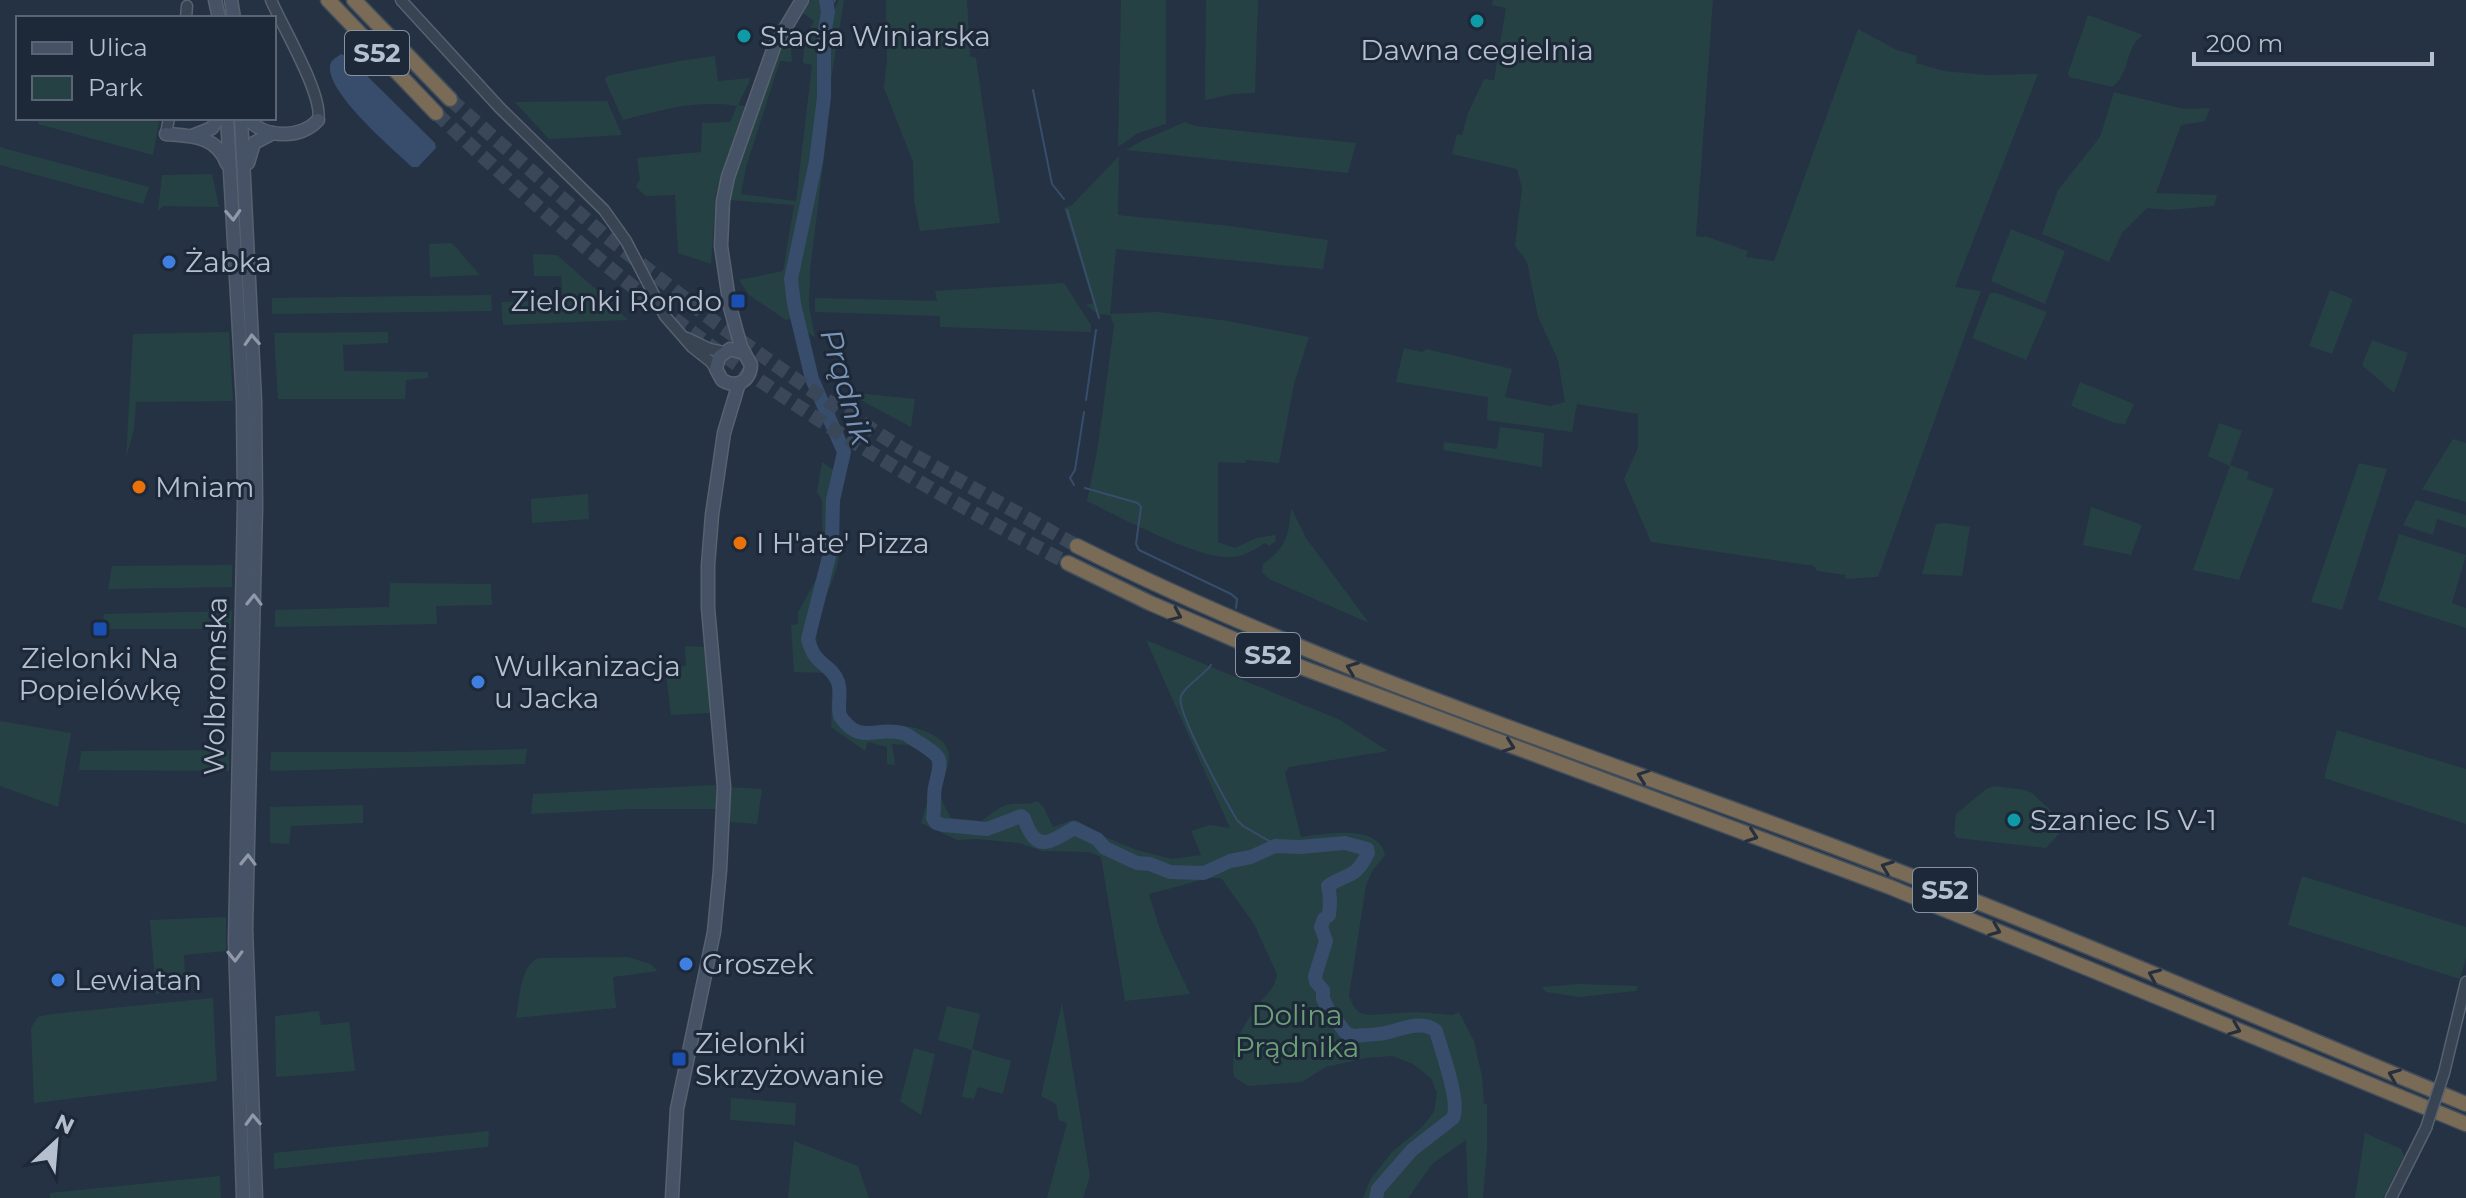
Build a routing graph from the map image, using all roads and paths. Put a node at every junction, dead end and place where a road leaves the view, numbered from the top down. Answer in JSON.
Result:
{"nodes":[{"id":1,"x":264,"y":0,"type":"edge"},
{"id":2,"x":271,"y":0,"type":"edge"},
{"id":3,"x":328,"y":0,"type":"edge"},
{"id":4,"x":354,"y":0,"type":"edge"},
{"id":5,"x":401,"y":0,"type":"edge"},
{"id":6,"x":802,"y":0,"type":"edge"},
{"id":7,"x":450,"y":99,"type":"tunnel mouth"},
{"id":8,"x":436,"y":113,"type":"tunnel mouth"},
{"id":9,"x":169,"y":120,"type":"edge"},
{"id":10,"x":217,"y":120,"type":"edge"},
{"id":11,"x":227,"y":120,"type":"edge"},
{"id":12,"x":241,"y":120,"type":"edge"},
{"id":13,"x":250,"y":120,"type":"edge"},
{"id":14,"x":318,"y":120,"type":"joint"},
{"id":15,"x":273,"y":133,"type":"junction"},
{"id":16,"x":166,"y":134,"type":"joint"},
{"id":17,"x":192,"y":136,"type":"junction"},
{"id":18,"x":230,"y":175,"type":"junction"},
{"id":19,"x":245,"y":194,"type":"junction"},
{"id":20,"x":732,"y":317,"type":"junction"},
{"id":21,"x":681,"y":335,"type":"junction"},
{"id":22,"x":725,"y":351,"type":"junction"},
{"id":23,"x":744,"y":353,"type":"junction"},
{"id":24,"x":720,"y":375,"type":"junction"},
{"id":25,"x":739,"y":383,"type":"junction"},
{"id":26,"x":727,"y":418,"type":"junction"},
{"id":27,"x":1077,"y":546,"type":"tunnel mouth"},
{"id":28,"x":1068,"y":563,"type":"tunnel mouth"},
{"id":29,"x":2466,"y":982,"type":"edge"},
{"id":30,"x":2466,"y":1104,"type":"edge"},
{"id":31,"x":2466,"y":1124,"type":"edge"},
{"id":32,"x":243,"y":1198,"type":"edge"},
{"id":33,"x":256,"y":1198,"type":"edge"},
{"id":34,"x":672,"y":1198,"type":"edge"},
{"id":35,"x":2391,"y":1198,"type":"edge"}],
"edges":[{"from":1,"to":2,"type":"street"},
{"from":2,"to":14,"type":"street"},
{"from":3,"to":8,"type":"highway","number":"S52"},
{"from":4,"to":7,"type":"highway","number":"S52"},
{"from":5,"to":21,"type":"street"},
{"from":6,"to":20,"type":"main road"},
{"from":9,"to":16,"type":"street"},
{"from":10,"to":17,"type":"main road"},
{"from":11,"to":18,"type":"main road","name":"Wolbromska"},
{"from":12,"to":19,"type":"main road"},
{"from":13,"to":15,"type":"main road"},
{"from":14,"to":15,"type":"main road"},
{"from":15,"to":19,"type":"main road"},
{"from":16,"to":17,"type":"main road"},
{"from":17,"to":18,"type":"main road"},
{"from":18,"to":32,"type":"main road","name":"Wolbromska","one_way":true},
{"from":33,"to":19,"type":"main road","name":"Wolbromska","one_way":true},
{"from":20,"to":22,"type":"main road"},
{"from":20,"to":23,"type":"main road"},
{"from":21,"to":22,"type":"street"},
{"from":21,"to":24,"type":"street"},
{"from":22,"to":23,"type":"main road"},
{"from":22,"to":24,"type":"main road"},
{"from":23,"to":25,"type":"main road"},
{"from":24,"to":25,"type":"main road"},
{"from":24,"to":26,"type":"main road"},
{"from":25,"to":26,"type":"main road"},
{"from":26,"to":34,"type":"main road"},
{"from":30,"to":27,"type":"highway","number":"S52","one_way":true},
{"from":28,"to":31,"type":"highway","number":"S52","one_way":true},
{"from":29,"to":35,"type":"street","bridge":true}]}
